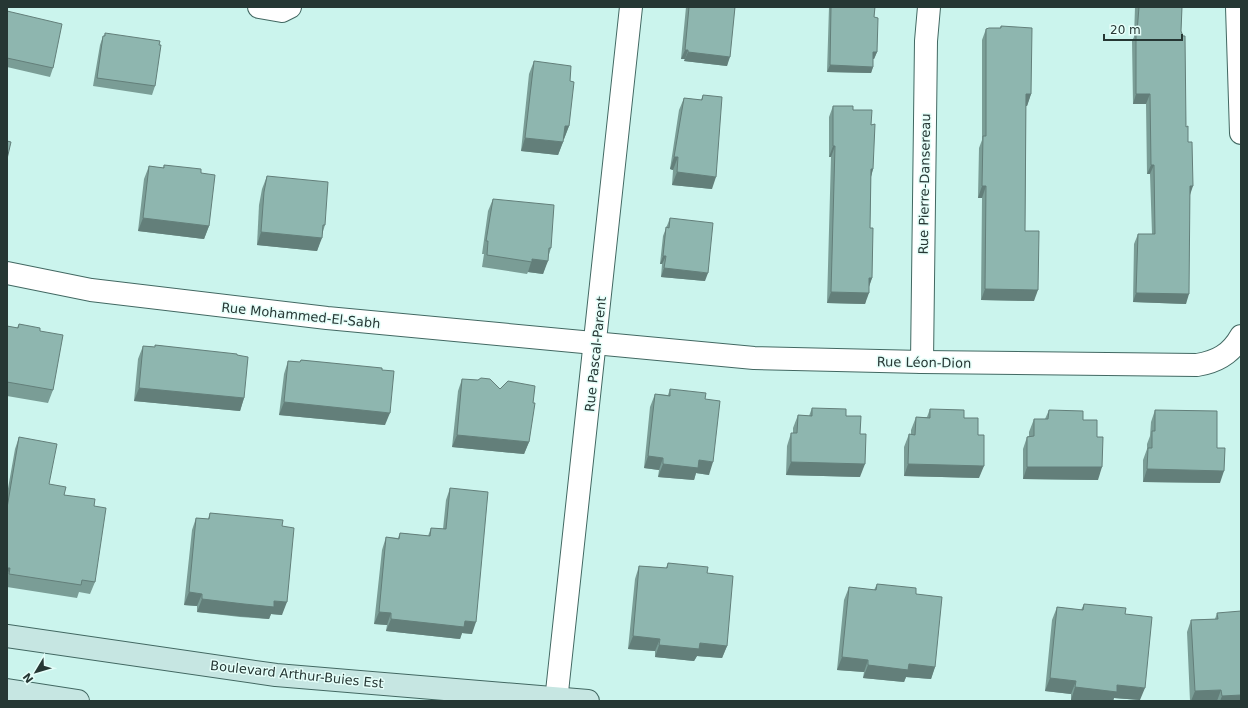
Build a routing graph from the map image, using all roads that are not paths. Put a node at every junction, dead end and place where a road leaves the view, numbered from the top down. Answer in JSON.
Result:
{"nodes":[{"id":1,"x":259,"y":7,"type":"edge"},
{"id":2,"x":290,"y":7,"type":"edge"},
{"id":3,"x":632,"y":7,"type":"edge"},
{"id":4,"x":929,"y":7,"type":"edge"},
{"id":5,"x":1237,"y":7,"type":"edge"},
{"id":6,"x":1241,"y":133,"type":"edge"},
{"id":7,"x":7,"y":273,"type":"edge"},
{"id":8,"x":1241,"y":336,"type":"edge"},
{"id":9,"x":596,"y":344,"type":"junction"},
{"id":10,"x":922,"y":362,"type":"junction"},
{"id":11,"x":7,"y":636,"type":"edge"},
{"id":12,"x":7,"y":690,"type":"edge"},
{"id":13,"x":557,"y":699,"type":"edge"},
{"id":14,"x":78,"y":701,"type":"edge"},
{"id":15,"x":588,"y":701,"type":"edge"}],
"edges":[{"from":1,"to":2,"type":"street"},
{"from":3,"to":9,"type":"street","name":"Rue Pascal-Parent"},
{"from":4,"to":10,"type":"street","name":"Rue Pierre-Dansereau"},
{"from":5,"to":6,"type":"street"},
{"from":7,"to":9,"type":"street","name":"Rue Mohammed-El-Sabh"},
{"from":8,"to":10,"type":"street","name":"Rue Léon-Dion"},
{"from":9,"to":10,"type":"street","name":"Rue Léon-Dion"},
{"from":9,"to":13,"type":"street","name":"Rue Pascal-Parent"},
{"from":11,"to":13,"type":"street","name":"Boulevard Arthur-Buies Est"},
{"from":12,"to":14,"type":"street"},
{"from":13,"to":15,"type":"street","name":"Boulevard Arthur-Buies Est"}]}
